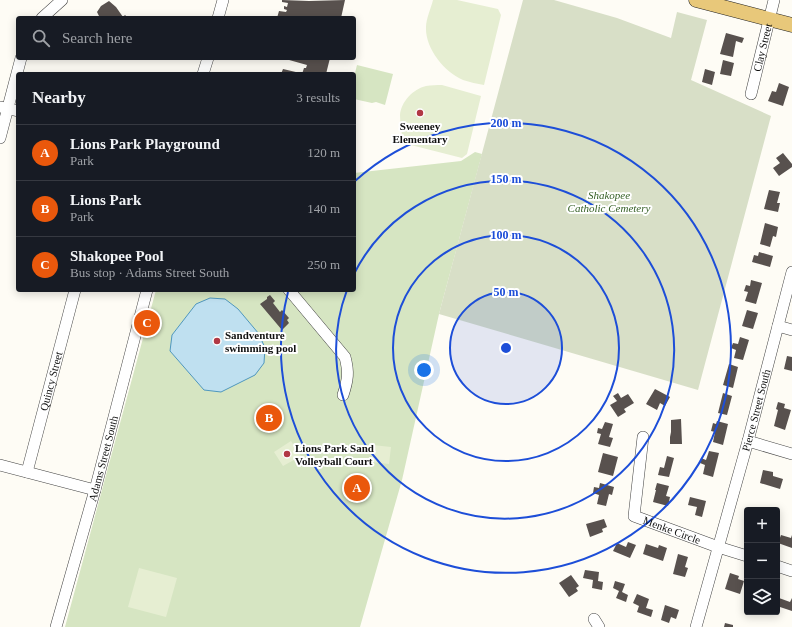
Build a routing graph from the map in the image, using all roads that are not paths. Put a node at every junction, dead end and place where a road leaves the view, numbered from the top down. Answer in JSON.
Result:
{"nodes":[{"id":1,"x":62,"y":0,"type":"edge"},
{"id":2,"x":222,"y":0,"type":"edge"},
{"id":3,"x":696,"y":0,"type":"edge"},
{"id":4,"x":774,"y":0,"type":"edge"},
{"id":5,"x":44,"y":16,"type":"edge"},
{"id":6,"x":218,"y":16,"type":"edge"},
{"id":7,"x":769,"y":19,"type":"junction"},
{"id":8,"x":792,"y":25,"type":"edge"},
{"id":9,"x":20,"y":60,"type":"edge"},
{"id":10,"x":208,"y":60,"type":"edge"},
{"id":11,"x":17,"y":72,"type":"edge"},
{"id":12,"x":204,"y":72,"type":"edge"},
{"id":13,"x":16,"y":78,"type":"edge"},
{"id":14,"x":751,"y":94,"type":"dead end"},
{"id":15,"x":8,"y":109,"type":"edge"},
{"id":16,"x":0,"y":138,"type":"edge"},
{"id":17,"x":792,"y":272,"type":"edge"},
{"id":18,"x":74,"y":292,"type":"edge"},
{"id":19,"x":146,"y":292,"type":"edge"},
{"id":20,"x":291,"y":292,"type":"edge"},
{"id":21,"x":778,"y":326,"type":"junction"},
{"id":22,"x":792,"y":330,"type":"edge"},
{"id":23,"x":343,"y":395,"type":"dead end"},
{"id":24,"x":643,"y":437,"type":"dead end"},
{"id":25,"x":748,"y":441,"type":"junction"},
{"id":26,"x":792,"y":454,"type":"edge"},
{"id":27,"x":0,"y":465,"type":"edge"},
{"id":28,"x":27,"y":472,"type":"junction"},
{"id":29,"x":95,"y":490,"type":"junction"},
{"id":30,"x":718,"y":547,"type":"junction"},
{"id":31,"x":744,"y":555,"type":"edge"},
{"id":32,"x":780,"y":567,"type":"edge"},
{"id":33,"x":792,"y":571,"type":"edge"},
{"id":34,"x":56,"y":627,"type":"edge"},
{"id":35,"x":696,"y":627,"type":"edge"}],
"edges":[{"from":1,"to":5,"type":"street"},
{"from":2,"to":6,"type":"street"},
{"from":3,"to":7,"type":"main road"},
{"from":4,"to":7,"type":"street","name":"Clay Street"},
{"from":7,"to":8,"type":"main road"},
{"from":7,"to":14,"type":"street","name":"Clay Street"},
{"from":9,"to":11,"type":"street"},
{"from":10,"to":12,"type":"street"},
{"from":13,"to":15,"type":"street"},
{"from":15,"to":16,"type":"street"},
{"from":17,"to":21,"type":"street","name":"Pierce Street South"},
{"from":18,"to":28,"type":"street","name":"Quincy Street"},
{"from":19,"to":29,"type":"street","name":"Adams Street South"},
{"from":20,"to":23,"type":"street"},
{"from":21,"to":22,"type":"street"},
{"from":21,"to":25,"type":"street","name":"Pierce Street South"},
{"from":24,"to":30,"type":"street","name":"Menke Circle"},
{"from":25,"to":26,"type":"street"},
{"from":25,"to":30,"type":"street","name":"Pierce Street South"},
{"from":27,"to":28,"type":"street"},
{"from":28,"to":29,"type":"street"},
{"from":29,"to":34,"type":"street","name":"Adams Street South"},
{"from":30,"to":31,"type":"street"},
{"from":30,"to":35,"type":"street","name":"Pierce Street South"},
{"from":32,"to":33,"type":"street"}]}
